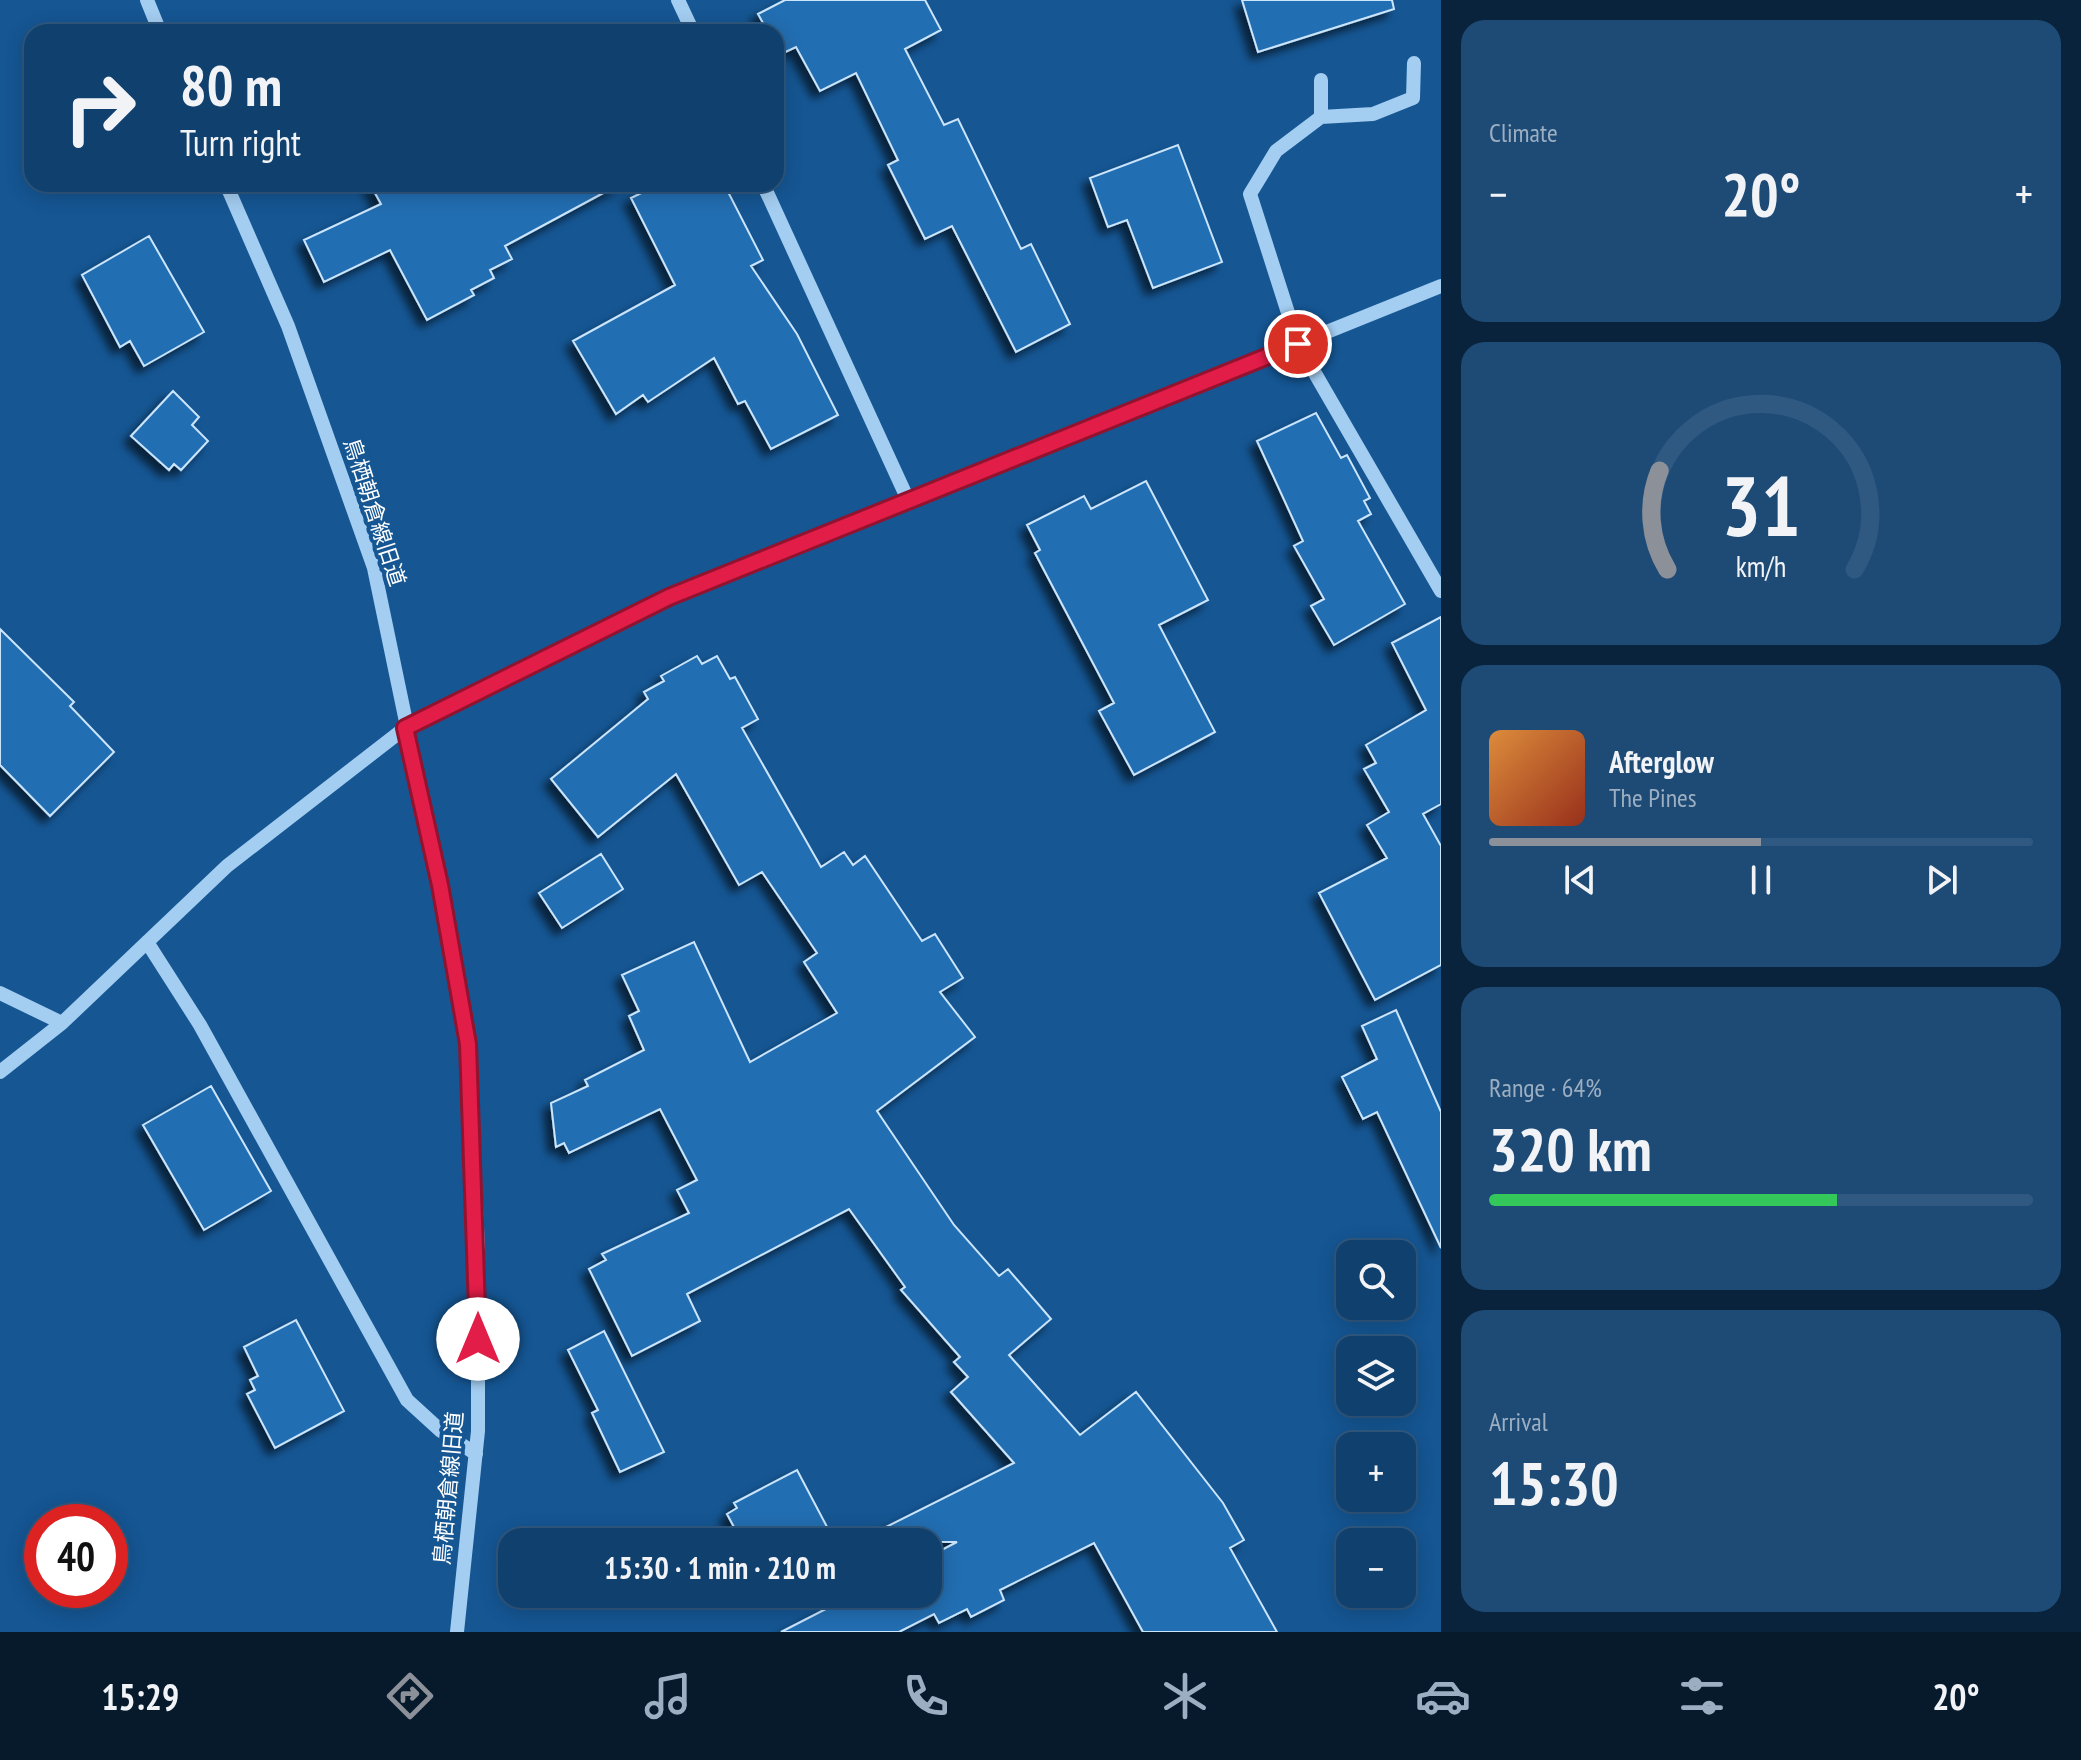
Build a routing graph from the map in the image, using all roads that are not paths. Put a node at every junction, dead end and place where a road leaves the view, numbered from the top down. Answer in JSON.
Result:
{"nodes":[{"id":1,"x":147,"y":0,"type":"edge"},
{"id":2,"x":678,"y":0,"type":"edge"},
{"id":3,"x":157,"y":24,"type":"edge"},
{"id":4,"x":689,"y":24,"type":"edge"},
{"id":5,"x":1414,"y":63,"type":"dead end"},
{"id":6,"x":1321,"y":80,"type":"dead end"},
{"id":7,"x":1321,"y":117,"type":"junction"},
{"id":8,"x":229,"y":192,"type":"edge"},
{"id":9,"x":767,"y":192,"type":"edge"},
{"id":10,"x":1441,"y":286,"type":"edge"},
{"id":11,"x":1298,"y":344,"type":"junction"},
{"id":12,"x":909,"y":502,"type":"junction"},
{"id":13,"x":1441,"y":591,"type":"edge"},
{"id":14,"x":405,"y":728,"type":"junction"},
{"id":15,"x":147,"y":942,"type":"junction"},
{"id":16,"x":0,"y":993,"type":"edge"},
{"id":17,"x":62,"y":1023,"type":"junction"},
{"id":18,"x":0,"y":1072,"type":"edge"},
{"id":19,"x":476,"y":1454,"type":"junction"},
{"id":20,"x":457,"y":1632,"type":"edge"}],
"edges":[{"from":1,"to":3,"type":"street"},
{"from":2,"to":4,"type":"street"},
{"from":5,"to":7,"type":"street"},
{"from":6,"to":7,"type":"street"},
{"from":7,"to":11,"type":"street"},
{"from":8,"to":14,"type":"street","name":"鳥栖朝倉線旧道"},
{"from":9,"to":12,"type":"street"},
{"from":10,"to":11,"type":"street"},
{"from":11,"to":12,"type":"street"},
{"from":11,"to":13,"type":"street"},
{"from":12,"to":14,"type":"street"},
{"from":14,"to":15,"type":"street"},
{"from":14,"to":19,"type":"street","name":"鳥栖朝倉線旧道"},
{"from":15,"to":17,"type":"street"},
{"from":15,"to":19,"type":"street"},
{"from":16,"to":17,"type":"street"},
{"from":17,"to":18,"type":"street"},
{"from":19,"to":20,"type":"street","name":"鳥栖朝倉線旧道"}]}
